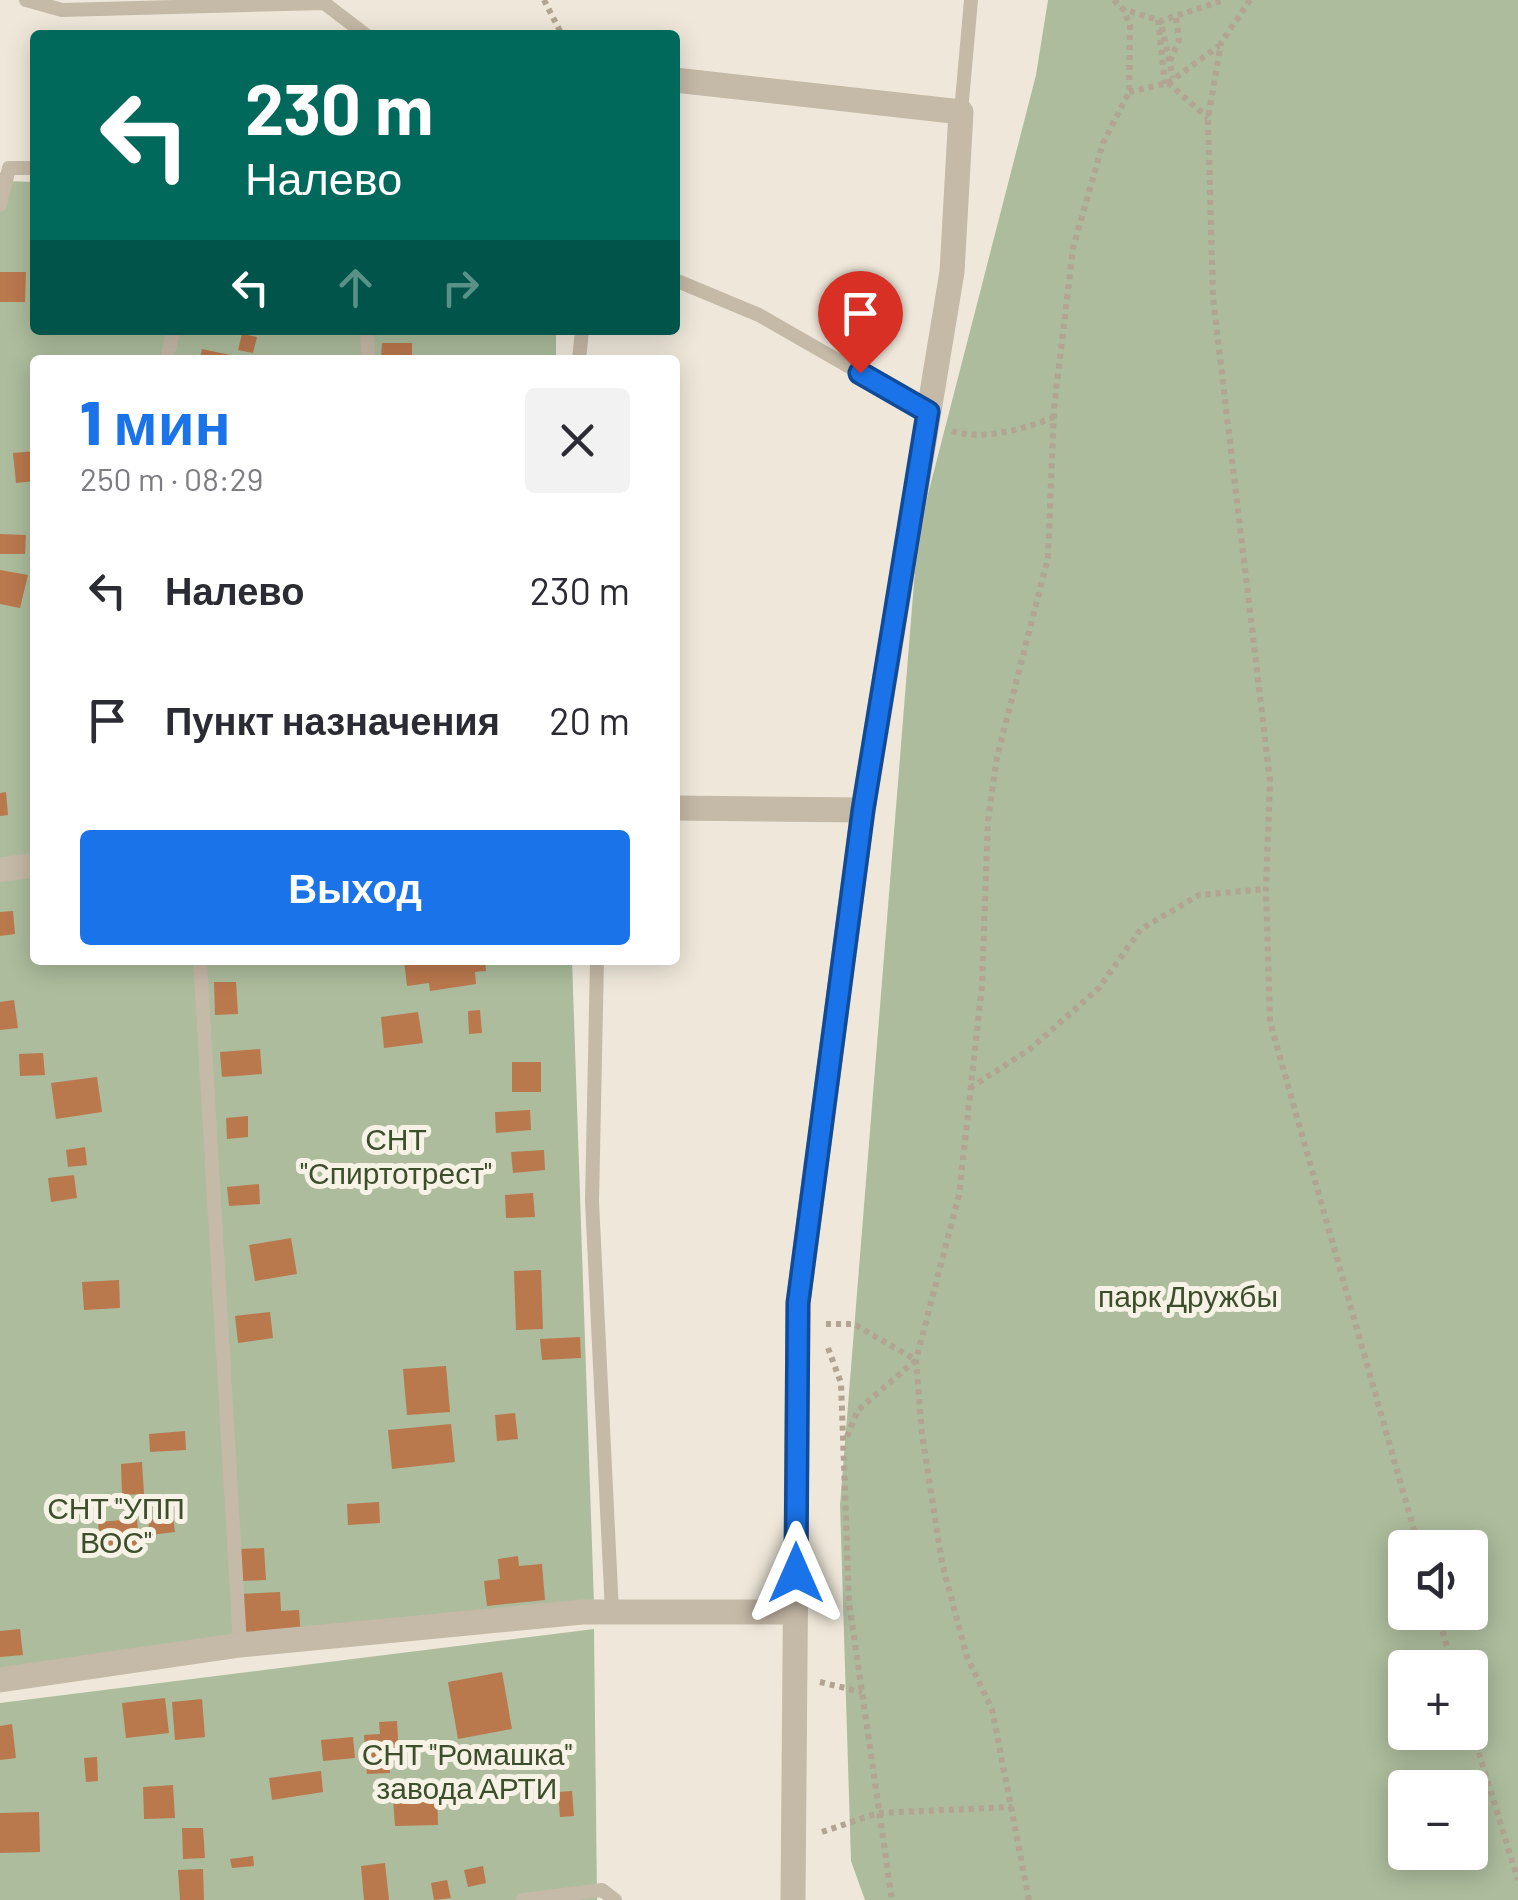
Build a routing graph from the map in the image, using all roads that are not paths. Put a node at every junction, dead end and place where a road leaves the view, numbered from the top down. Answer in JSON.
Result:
{"nodes":[{"id":1,"x":26,"y":0,"type":"edge"},
{"id":2,"x":972,"y":0,"type":"edge"},
{"id":3,"x":359,"y":30,"type":"edge"},
{"id":4,"x":680,"y":81,"type":"edge"},
{"id":5,"x":961,"y":112,"type":"junction"},
{"id":6,"x":30,"y":168,"type":"edge"},
{"id":7,"x":0,"y":205,"type":"edge"},
{"id":8,"x":680,"y":282,"type":"edge"},
{"id":9,"x":928,"y":412,"type":"junction"},
{"id":10,"x":680,"y":808,"type":"edge"},
{"id":11,"x":863,"y":810,"type":"junction"},
{"id":12,"x":30,"y":867,"type":"edge"},
{"id":13,"x":0,"y":870,"type":"edge"},
{"id":14,"x":200,"y":965,"type":"edge"},
{"id":15,"x":597,"y":965,"type":"edge"},
{"id":16,"x":612,"y":1612,"type":"junction"},
{"id":17,"x":795,"y":1612,"type":"junction"},
{"id":18,"x":240,"y":1646,"type":"junction"},
{"id":19,"x":0,"y":1680,"type":"edge"},
{"id":20,"x":523,"y":1900,"type":"edge"},
{"id":21,"x":614,"y":1900,"type":"edge"},
{"id":22,"x":793,"y":1900,"type":"edge"}],
"edges":[{"from":1,"to":3,"type":"lane"},
{"from":2,"to":5,"type":"lane"},
{"from":4,"to":5,"type":"street"},
{"from":5,"to":9,"type":"street"},
{"from":6,"to":7,"type":"lane"},
{"from":8,"to":9,"type":"lane"},
{"from":9,"to":11,"type":"street"},
{"from":10,"to":11,"type":"street"},
{"from":11,"to":17,"type":"street"},
{"from":12,"to":13,"type":"street"},
{"from":14,"to":18,"type":"lane"},
{"from":15,"to":16,"type":"lane"},
{"from":16,"to":17,"type":"street"},
{"from":16,"to":18,"type":"street"},
{"from":17,"to":22,"type":"street"},
{"from":18,"to":19,"type":"street"},
{"from":20,"to":21,"type":"lane"}]}
